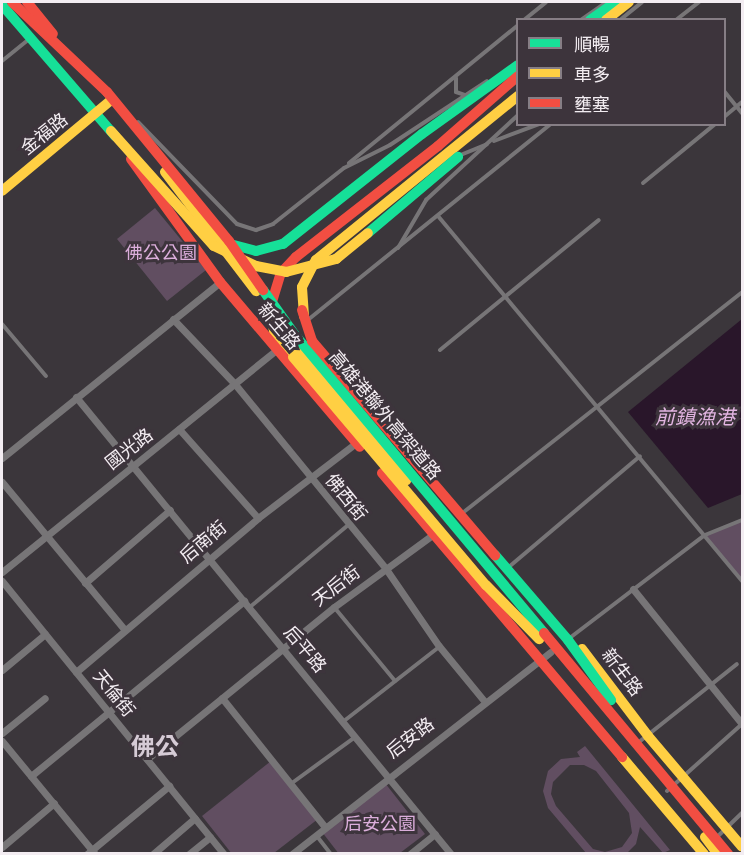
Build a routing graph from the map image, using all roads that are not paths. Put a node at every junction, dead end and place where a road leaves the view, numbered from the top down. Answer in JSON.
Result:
{"nodes":[{"id":1,"x":12,"y":2,"type":"edge"},
{"id":2,"x":25,"y":2,"type":"edge"},
{"id":3,"x":546,"y":2,"type":"edge"},
{"id":4,"x":607,"y":2,"type":"edge"},
{"id":5,"x":616,"y":2,"type":"edge"},
{"id":6,"x":629,"y":2,"type":"edge"},
{"id":7,"x":642,"y":2,"type":"edge"},
{"id":8,"x":699,"y":2,"type":"edge"},
{"id":9,"x":2,"y":5,"type":"edge"},
{"id":10,"x":526,"y":18,"type":"edge"},
{"id":11,"x":584,"y":18,"type":"edge"},
{"id":12,"x":593,"y":18,"type":"edge"},
{"id":13,"x":609,"y":18,"type":"edge"},
{"id":14,"x":622,"y":18,"type":"edge"},
{"id":15,"x":679,"y":18,"type":"edge"},
{"id":16,"x":516,"y":27,"type":"edge"},
{"id":17,"x":30,"y":38,"type":"junction"},
{"id":18,"x":2,"y":61,"type":"edge"},
{"id":19,"x":516,"y":64,"type":"edge"},
{"id":20,"x":516,"y":65,"type":"edge"},
{"id":21,"x":457,"y":75,"type":"junction"},
{"id":22,"x":516,"y":78,"type":"edge"},
{"id":23,"x":726,"y":93,"type":"edge"},
{"id":24,"x":466,"y":95,"type":"junction"},
{"id":25,"x":516,"y":98,"type":"edge"},
{"id":26,"x":109,"y":102,"type":"junction"},
{"id":27,"x":742,"y":102,"type":"edge"},
{"id":28,"x":737,"y":107,"type":"junction"},
{"id":29,"x":742,"y":113,"type":"edge"},
{"id":30,"x":96,"y":114,"type":"junction"},
{"id":31,"x":726,"y":115,"type":"edge"},
{"id":32,"x":516,"y":118,"type":"edge"},
{"id":33,"x":533,"y":126,"type":"edge"},
{"id":34,"x":549,"y":126,"type":"edge"},
{"id":35,"x":713,"y":126,"type":"edge"},
{"id":36,"x":480,"y":130,"type":"junction"},
{"id":37,"x":111,"y":131,"type":"junction"},
{"id":38,"x":491,"y":142,"type":"junction"},
{"id":39,"x":458,"y":157,"type":"junction"},
{"id":40,"x":154,"y":159,"type":"junction"},
{"id":41,"x":344,"y":168,"type":"junction"},
{"id":42,"x":643,"y":183,"type":"dead end"},
{"id":43,"x":2,"y":191,"type":"edge"},
{"id":44,"x":438,"y":216,"type":"junction"},
{"id":45,"x":599,"y":220,"type":"dead end"},
{"id":46,"x":398,"y":249,"type":"junction"},
{"id":47,"x":220,"y":282,"type":"junction"},
{"id":48,"x":256,"y":291,"type":"dead end"},
{"id":49,"x":742,"y":292,"type":"edge"},
{"id":50,"x":504,"y":297,"type":"junction"},
{"id":51,"x":302,"y":310,"type":"junction"},
{"id":52,"x":270,"y":312,"type":"junction"},
{"id":53,"x":173,"y":319,"type":"junction"},
{"id":54,"x":306,"y":321,"type":"junction"},
{"id":55,"x":2,"y":324,"type":"edge"},
{"id":56,"x":291,"y":342,"type":"tunnel mouth"},
{"id":57,"x":276,"y":350,"type":"junction"},
{"id":58,"x":440,"y":350,"type":"dead end"},
{"id":59,"x":46,"y":376,"type":"dead end"},
{"id":60,"x":234,"y":383,"type":"junction"},
{"id":61,"x":76,"y":397,"type":"junction"},
{"id":62,"x":600,"y":407,"type":"junction"},
{"id":63,"x":179,"y":429,"type":"junction"},
{"id":64,"x":357,"y":442,"type":"junction"},
{"id":65,"x":640,"y":456,"type":"junction"},
{"id":66,"x":2,"y":458,"type":"edge"},
{"id":67,"x":133,"y":465,"type":"junction"},
{"id":68,"x":310,"y":479,"type":"junction"},
{"id":69,"x":2,"y":482,"type":"edge"},
{"id":70,"x":450,"y":492,"type":"junction"},
{"id":71,"x":170,"y":510,"type":"junction"},
{"id":72,"x":465,"y":510,"type":"junction"},
{"id":73,"x":258,"y":518,"type":"junction"},
{"id":74,"x":454,"y":519,"type":"junction"},
{"id":75,"x":742,"y":520,"type":"edge"},
{"id":76,"x":347,"y":526,"type":"junction"},
{"id":77,"x":444,"y":526,"type":"junction"},
{"id":78,"x":434,"y":534,"type":"junction"},
{"id":79,"x":705,"y":535,"type":"junction"},
{"id":80,"x":46,"y":536,"type":"junction"},
{"id":81,"x":458,"y":538,"type":"junction"},
{"id":82,"x":209,"y":558,"type":"junction"},
{"id":83,"x":512,"y":564,"type":"junction"},
{"id":84,"x":386,"y":570,"type":"junction"},
{"id":85,"x":2,"y":572,"type":"edge"},
{"id":86,"x":492,"y":580,"type":"junction"},
{"id":87,"x":2,"y":581,"type":"edge"},
{"id":88,"x":742,"y":581,"type":"edge"},
{"id":89,"x":86,"y":583,"type":"junction"},
{"id":90,"x":633,"y":589,"type":"junction"},
{"id":91,"x":244,"y":601,"type":"junction"},
{"id":92,"x":250,"y":607,"type":"junction"},
{"id":93,"x":334,"y":607,"type":"junction"},
{"id":94,"x":125,"y":630,"type":"junction"},
{"id":95,"x":45,"y":634,"type":"junction"},
{"id":96,"x":572,"y":636,"type":"junction"},
{"id":97,"x":439,"y":646,"type":"junction"},
{"id":98,"x":284,"y":648,"type":"junction"},
{"id":99,"x":551,"y":652,"type":"junction"},
{"id":100,"x":541,"y":661,"type":"junction"},
{"id":101,"x":737,"y":664,"type":"dead end"},
{"id":102,"x":2,"y":670,"type":"edge"},
{"id":103,"x":76,"y":672,"type":"junction"},
{"id":104,"x":394,"y":681,"type":"junction"},
{"id":105,"x":711,"y":685,"type":"junction"},
{"id":106,"x":45,"y":698,"type":"dead end"},
{"id":107,"x":222,"y":698,"type":"junction"},
{"id":108,"x":485,"y":702,"type":"junction"},
{"id":109,"x":109,"y":713,"type":"junction"},
{"id":110,"x":344,"y":721,"type":"junction"},
{"id":111,"x":624,"y":723,"type":"junction"},
{"id":112,"x":742,"y":724,"type":"edge"},
{"id":113,"x":2,"y":733,"type":"edge"},
{"id":114,"x":648,"y":735,"type":"junction"},
{"id":115,"x":356,"y":736,"type":"junction"},
{"id":116,"x":2,"y":741,"type":"edge"},
{"id":117,"x":632,"y":748,"type":"junction"},
{"id":118,"x":147,"y":759,"type":"junction"},
{"id":119,"x":31,"y":776,"type":"junction"},
{"id":120,"x":388,"y":776,"type":"junction"},
{"id":121,"x":683,"y":777,"type":"junction"},
{"id":122,"x":292,"y":783,"type":"junction"},
{"id":123,"x":169,"y":786,"type":"junction"},
{"id":124,"x":667,"y":791,"type":"junction"},
{"id":125,"x":54,"y":803,"type":"junction"},
{"id":126,"x":742,"y":813,"type":"edge"},
{"id":127,"x":195,"y":818,"type":"junction"},
{"id":128,"x":325,"y":827,"type":"junction"},
{"id":129,"x":726,"y":827,"type":"junction"},
{"id":130,"x":316,"y":834,"type":"junction"},
{"id":131,"x":435,"y":834,"type":"junction"},
{"id":132,"x":210,"y":837,"type":"junction"},
{"id":133,"x":2,"y":847,"type":"edge"},
{"id":134,"x":742,"y":847,"type":"edge"},
{"id":135,"x":91,"y":852,"type":"edge"},
{"id":136,"x":708,"y":852,"type":"edge"},
{"id":137,"x":153,"y":854,"type":"edge"},
{"id":138,"x":189,"y":854,"type":"edge"},
{"id":139,"x":224,"y":854,"type":"edge"},
{"id":140,"x":292,"y":854,"type":"edge"},
{"id":141,"x":331,"y":854,"type":"edge"},
{"id":142,"x":410,"y":854,"type":"edge"},
{"id":143,"x":451,"y":854,"type":"edge"},
{"id":144,"x":698,"y":854,"type":"edge"},
{"id":145,"x":728,"y":854,"type":"edge"},
{"id":146,"x":738,"y":854,"type":"edge"}],
"edges":[{"from":1,"to":111,"type":"main road","name":"高雄港聯外高架道路","bridge":true},
{"from":2,"to":26,"type":"main road","name":"新生路"},
{"from":2,"to":111,"type":"main road","name":"高雄港聯外高架道路","bridge":true},
{"from":3,"to":10,"type":"lane"},
{"from":4,"to":11,"type":"lane"},
{"from":5,"to":12,"type":"main road"},
{"from":6,"to":13,"type":"main road"},
{"from":7,"to":14,"type":"lane"},
{"from":8,"to":15,"type":"lane"},
{"from":9,"to":17,"type":"main road","name":"新生路"},
{"from":16,"to":21,"type":"lane"},
{"from":17,"to":18,"type":"lane"},
{"from":17,"to":30,"type":"main road","name":"新生路"},
{"from":19,"to":24,"type":"lane"},
{"from":20,"to":40,"type":"main road"},
{"from":21,"to":24,"type":"lane"},
{"from":21,"to":41,"type":"lane"},
{"from":22,"to":52,"type":"main road"},
{"from":23,"to":28,"type":"lane"},
{"from":24,"to":41,"type":"lane"},
{"from":25,"to":36,"type":"main road"},
{"from":26,"to":30,"type":"main road","name":"金福路"},
{"from":26,"to":40,"type":"main road","name":"新生路"},
{"from":26,"to":41,"type":"lane"},
{"from":27,"to":28,"type":"lane"},
{"from":28,"to":29,"type":"lane"},
{"from":28,"to":31,"type":"lane"},
{"from":30,"to":37,"type":"main road","name":"新生路"},
{"from":30,"to":43,"type":"main road","name":"金福路"},
{"from":32,"to":38,"type":"lane"},
{"from":33,"to":38,"type":"lane"},
{"from":34,"to":44,"type":"lane"},
{"from":35,"to":42,"type":"lane"},
{"from":36,"to":39,"type":"main road"},
{"from":36,"to":51,"type":"main road"},
{"from":37,"to":39,"type":"main road","bridge":true},
{"from":37,"to":47,"type":"main road","name":"新生路"},
{"from":38,"to":39,"type":"lane"},
{"from":38,"to":46,"type":"lane"},
{"from":40,"to":48,"type":"main road","name":"新生路"},
{"from":44,"to":46,"type":"lane"},
{"from":44,"to":50,"type":"lane"},
{"from":45,"to":50,"type":"lane"},
{"from":46,"to":54,"type":"lane"},
{"from":47,"to":53,"type":"street"},
{"from":47,"to":57,"type":"main road","name":"新生路"},
{"from":49,"to":62,"type":"lane"},
{"from":50,"to":58,"type":"lane"},
{"from":50,"to":62,"type":"lane"},
{"from":51,"to":54,"type":"main road","name":"新生路"},
{"from":51,"to":111,"type":"main road","bridge":true},
{"from":52,"to":57,"type":"main road"},
{"from":52,"to":111,"type":"main road","bridge":true},
{"from":53,"to":60,"type":"street","name":"佛西街"},
{"from":53,"to":61,"type":"street"},
{"from":54,"to":70,"type":"main road","name":"新生路"},
{"from":55,"to":59,"type":"lane"},
{"from":56,"to":77,"type":"main road","name":"新生路"},
{"from":57,"to":60,"type":"street","name":"國光路"},
{"from":57,"to":64,"type":"main road","name":"新生路"},
{"from":60,"to":63,"type":"street","name":"國光路"},
{"from":60,"to":68,"type":"street","name":"佛西街"},
{"from":61,"to":66,"type":"street"},
{"from":61,"to":67,"type":"street","name":"后平路"},
{"from":62,"to":65,"type":"lane"},
{"from":62,"to":72,"type":"lane"},
{"from":63,"to":67,"type":"street","name":"國光路"},
{"from":63,"to":73,"type":"street"},
{"from":64,"to":68,"type":"street","name":"后南街"},
{"from":64,"to":78,"type":"main road","name":"新生路"},
{"from":65,"to":79,"type":"lane"},
{"from":65,"to":83,"type":"lane"},
{"from":67,"to":71,"type":"street","name":"后平路"},
{"from":67,"to":80,"type":"street","name":"國光路"},
{"from":68,"to":73,"type":"street","name":"后南街"},
{"from":68,"to":76,"type":"street","name":"佛西街"},
{"from":69,"to":80,"type":"street"},
{"from":70,"to":72,"type":"main road","name":"新生路"},
{"from":70,"to":74,"type":"main road","name":"新生路"},
{"from":71,"to":82,"type":"street","name":"后平路"},
{"from":71,"to":89,"type":"street"},
{"from":72,"to":74,"type":"street","name":"天后街"},
{"from":72,"to":83,"type":"main road","name":"新生路"},
{"from":73,"to":82,"type":"street","name":"后南街"},
{"from":74,"to":77,"type":"street","name":"天后街"},
{"from":74,"to":81,"type":"main road","name":"新生路"},
{"from":75,"to":79,"type":"lane"},
{"from":76,"to":84,"type":"street","name":"佛西街"},
{"from":76,"to":92,"type":"lane"},
{"from":77,"to":78,"type":"street","name":"天后街"},
{"from":77,"to":81,"type":"main road","name":"新生路"},
{"from":78,"to":84,"type":"street","name":"天后街"},
{"from":78,"to":100,"type":"main road","name":"新生路"},
{"from":79,"to":88,"type":"lane"},
{"from":79,"to":90,"type":"lane"},
{"from":80,"to":85,"type":"street","name":"國光路"},
{"from":80,"to":89,"type":"street"},
{"from":81,"to":86,"type":"main road","name":"新生路"},
{"from":82,"to":91,"type":"street","name":"后平路"},
{"from":82,"to":94,"type":"street","name":"后南街"},
{"from":83,"to":86,"type":"lane"},
{"from":83,"to":96,"type":"main road","name":"新生路"},
{"from":84,"to":93,"type":"street","name":"天后街"},
{"from":84,"to":97,"type":"street","name":"佛西街"},
{"from":86,"to":99,"type":"main road","name":"新生路"},
{"from":87,"to":95,"type":"street","name":"天倫街"},
{"from":89,"to":94,"type":"street"},
{"from":90,"to":96,"type":"lane"},
{"from":90,"to":105,"type":"street"},
{"from":91,"to":92,"type":"street","name":"后平路"},
{"from":91,"to":109,"type":"street"},
{"from":92,"to":98,"type":"street","name":"后平路"},
{"from":93,"to":98,"type":"street","name":"天后街"},
{"from":93,"to":104,"type":"lane"},
{"from":94,"to":103,"type":"street","name":"后南街"},
{"from":95,"to":102,"type":"street"},
{"from":95,"to":103,"type":"street","name":"天倫街"},
{"from":96,"to":99,"type":"lane"},
{"from":96,"to":114,"type":"main road","name":"新生路"},
{"from":97,"to":104,"type":"lane"},
{"from":97,"to":108,"type":"street","name":"佛西街"},
{"from":98,"to":107,"type":"street","name":"天后街"},
{"from":98,"to":110,"type":"street","name":"后平路"},
{"from":99,"to":100,"type":"street","name":"后安路"},
{"from":99,"to":117,"type":"main road","name":"新生路"},
{"from":100,"to":108,"type":"street","name":"后安路"},
{"from":100,"to":136,"type":"main road","name":"新生路"},
{"from":100,"to":144,"type":"main road","name":"新生路"},
{"from":101,"to":105,"type":"lane"},
{"from":103,"to":109,"type":"street","name":"天倫街"},
{"from":104,"to":110,"type":"lane"},
{"from":105,"to":112,"type":"street"},
{"from":105,"to":114,"type":"lane"},
{"from":106,"to":113,"type":"street"},
{"from":107,"to":118,"type":"street","name":"天后街"},
{"from":107,"to":122,"type":"street"},
{"from":108,"to":120,"type":"street","name":"后安路"},
{"from":109,"to":118,"type":"street","name":"天倫街"},
{"from":109,"to":119,"type":"street"},
{"from":110,"to":115,"type":"street","name":"后平路"},
{"from":111,"to":145,"type":"main road","name":"高雄港聯外高架道路","bridge":true},
{"from":111,"to":146,"type":"main road","name":"高雄港聯外高架道路"},
{"from":112,"to":121,"type":"lane"},
{"from":114,"to":117,"type":"lane"},
{"from":114,"to":121,"type":"main road","name":"新生路"},
{"from":115,"to":120,"type":"street","name":"后平路"},
{"from":115,"to":122,"type":"lane"},
{"from":116,"to":119,"type":"street"},
{"from":117,"to":124,"type":"main road","name":"新生路"},
{"from":118,"to":123,"type":"street","name":"天倫街"},
{"from":119,"to":125,"type":"street"},
{"from":120,"to":128,"type":"street","name":"后安路"},
{"from":120,"to":131,"type":"street","name":"后平路"},
{"from":121,"to":124,"type":"lane"},
{"from":121,"to":129,"type":"main road","name":"新生路"},
{"from":122,"to":128,"type":"street"},
{"from":123,"to":127,"type":"street","name":"天倫街"},
{"from":123,"to":135,"type":"street"},
{"from":124,"to":136,"type":"main road","name":"新生路"},
{"from":125,"to":133,"type":"street"},
{"from":125,"to":135,"type":"street"},
{"from":126,"to":129,"type":"lane"},
{"from":127,"to":132,"type":"street","name":"天倫街"},
{"from":127,"to":137,"type":"street"},
{"from":128,"to":130,"type":"street","name":"后安路"},
{"from":129,"to":134,"type":"main road","name":"新生路"},
{"from":129,"to":136,"type":"lane"},
{"from":130,"to":140,"type":"street","name":"后安路"},
{"from":130,"to":141,"type":"lane"},
{"from":131,"to":142,"type":"street"},
{"from":131,"to":143,"type":"street","name":"后平路"},
{"from":132,"to":138,"type":"street"},
{"from":132,"to":139,"type":"street","name":"天倫街"}]}
